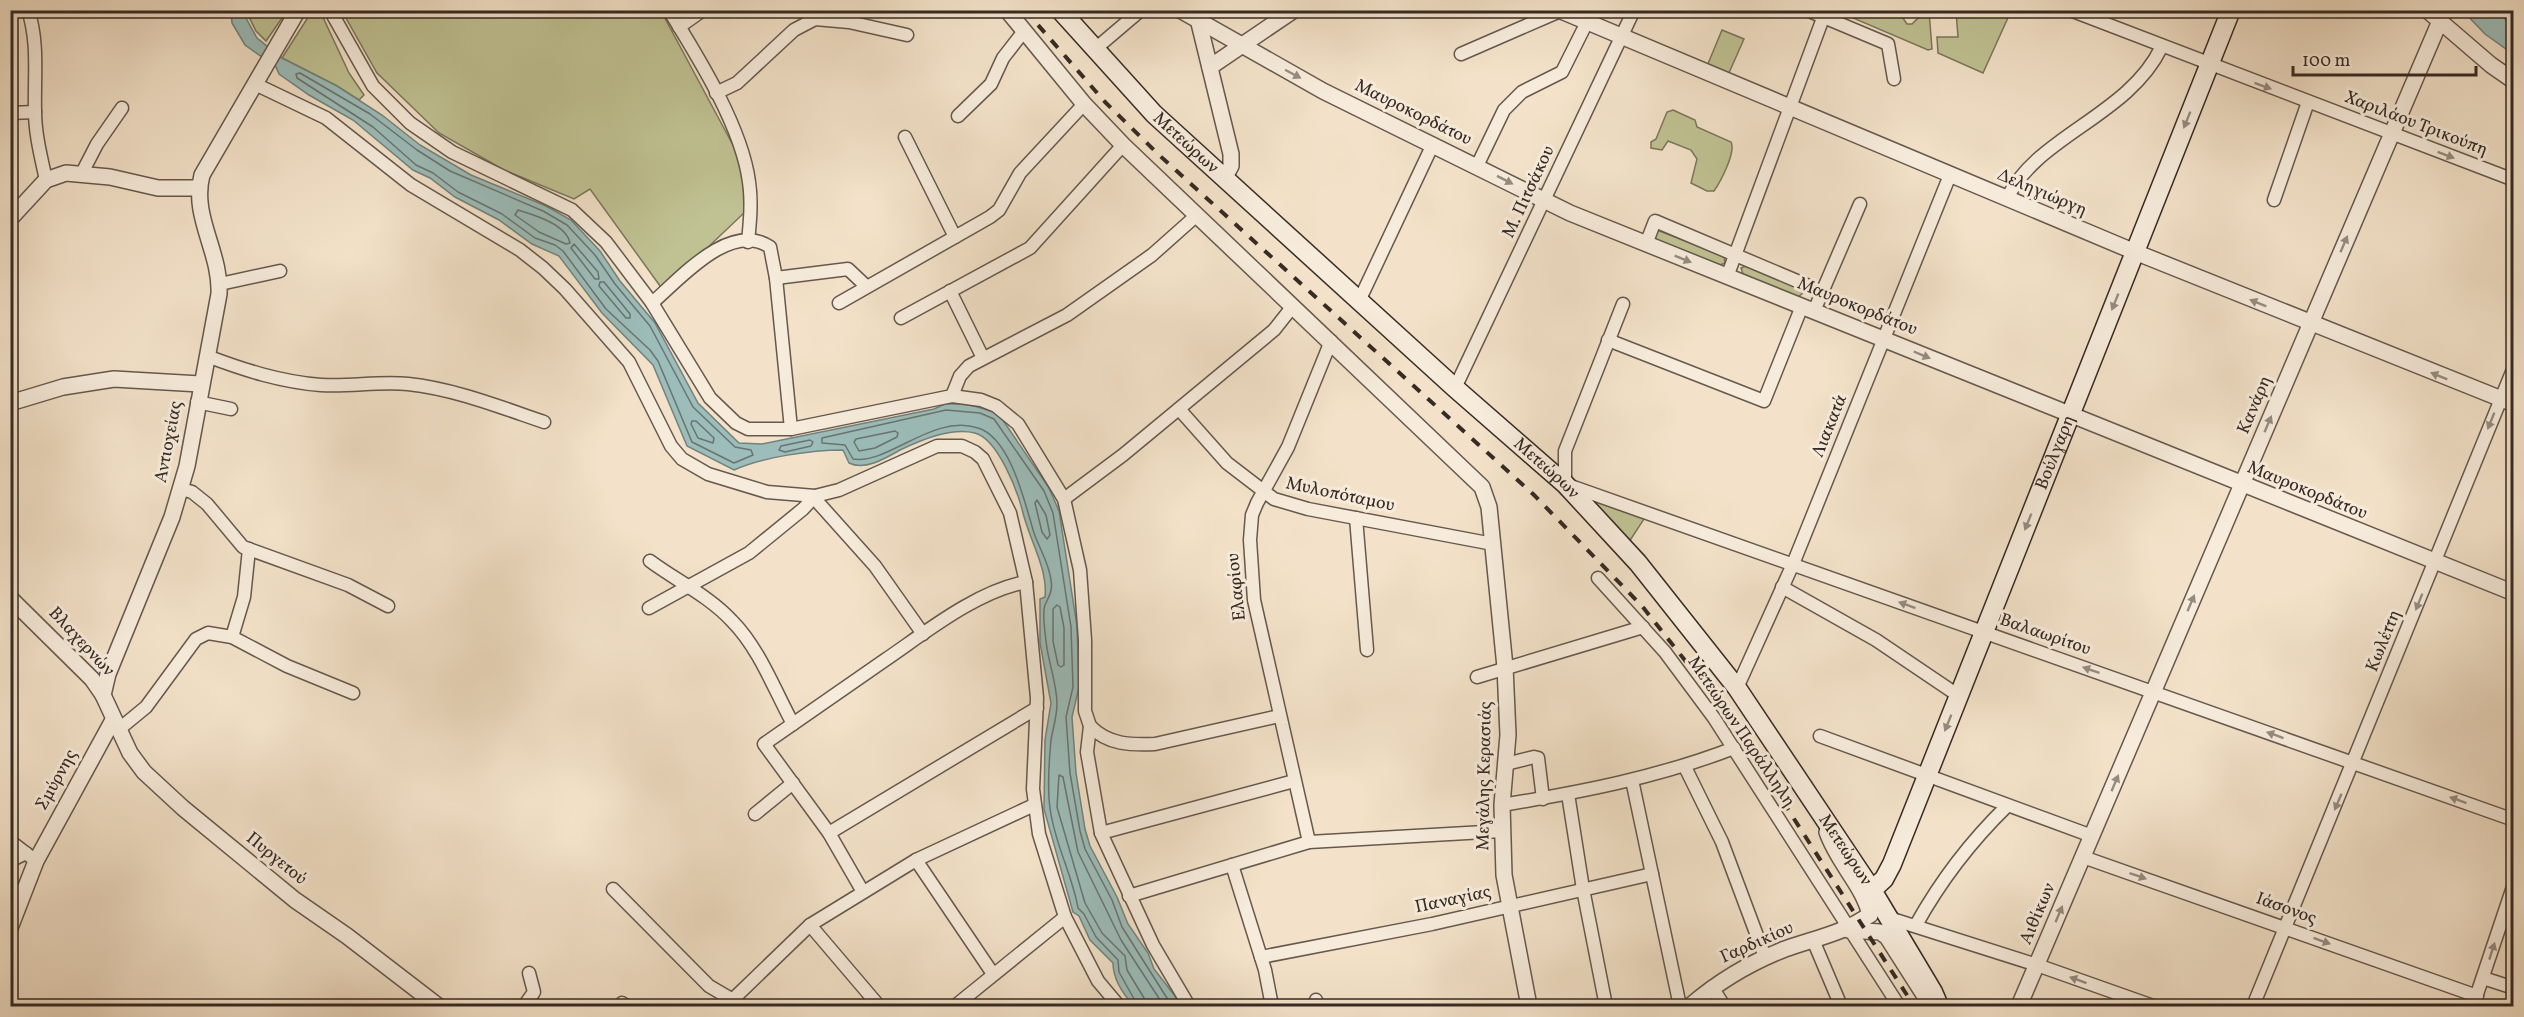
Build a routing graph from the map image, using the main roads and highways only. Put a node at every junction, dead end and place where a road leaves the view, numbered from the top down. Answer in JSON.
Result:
{"nodes":[{"id":1,"x":1060,"y":10,"type":"edge"},
{"id":2,"x":2231,"y":10,"type":"edge"},
{"id":3,"x":1872,"y":890,"type":"junction"},
{"id":4,"x":1937,"y":1006,"type":"edge"}],
"edges":[{"from":1,"to":3,"type":"main road","name":"Μετεώρων"},
{"from":2,"to":3,"type":"main road","name":"Βούλγαρη","one_way":true},
{"from":3,"to":4,"type":"main road","name":"Μετεώρων"}]}
